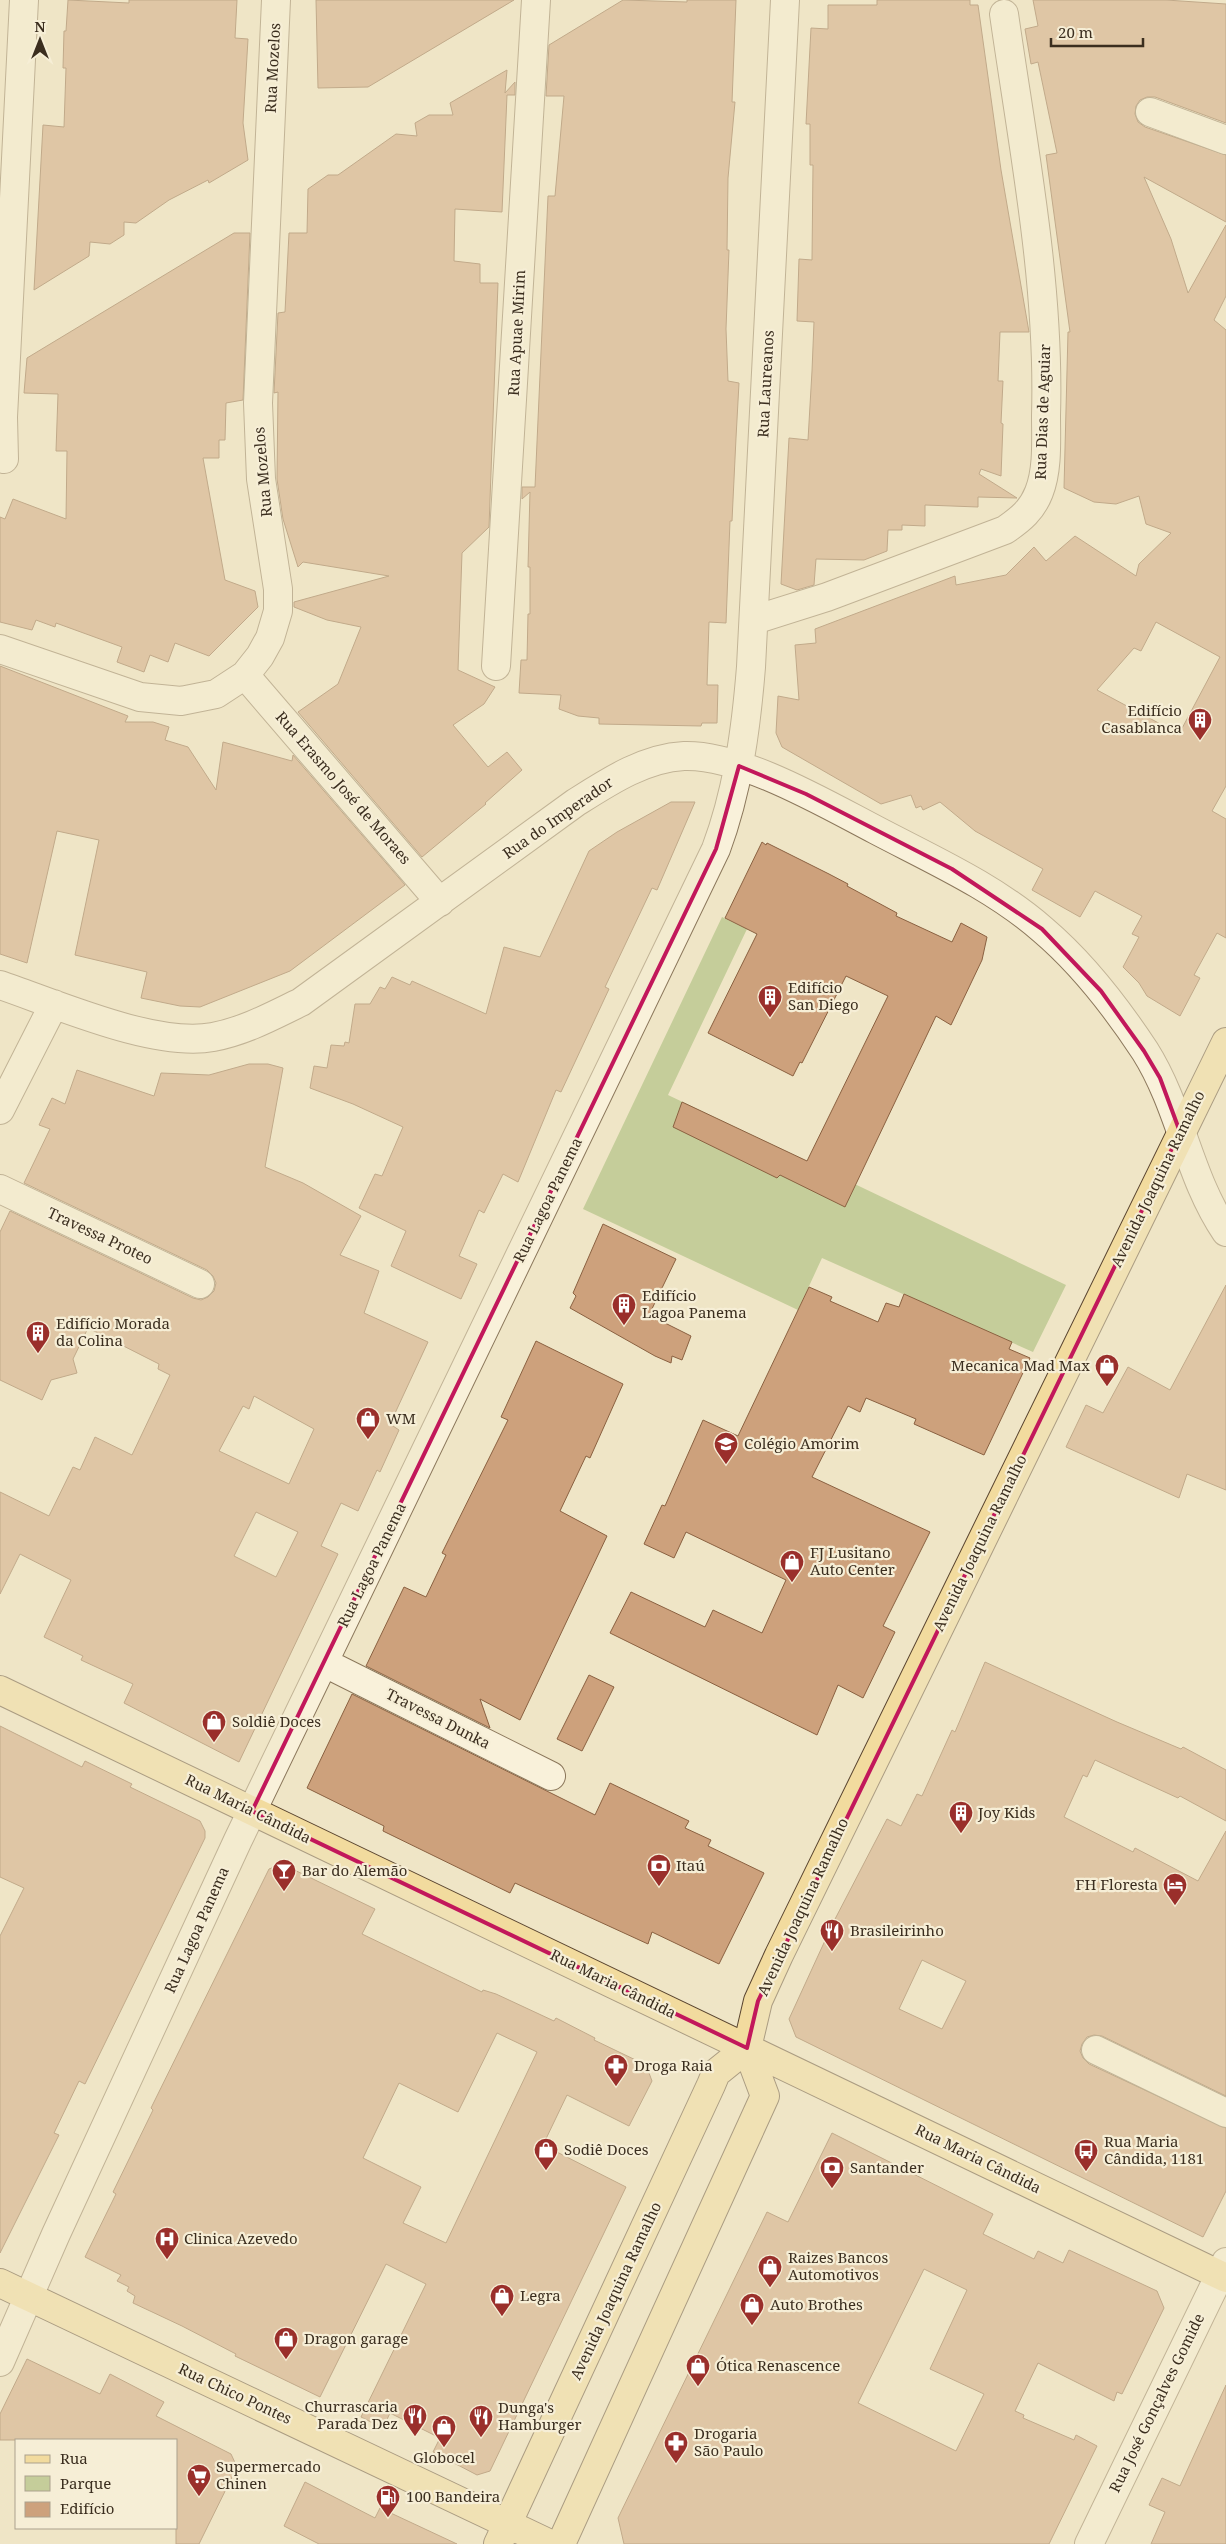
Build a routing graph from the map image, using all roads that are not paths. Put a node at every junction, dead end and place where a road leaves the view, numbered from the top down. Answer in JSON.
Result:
{"nodes":[{"id":1,"x":24,"y":0,"type":"edge"},
{"id":2,"x":276,"y":0,"type":"edge"},
{"id":3,"x":536,"y":0,"type":"edge"},
{"id":4,"x":785,"y":0,"type":"edge"},
{"id":5,"x":1004,"y":14,"type":"dead end"},
{"id":6,"x":1150,"y":112,"type":"dead end"},
{"id":7,"x":1226,"y":140,"type":"edge"},
{"id":8,"x":4,"y":459,"type":"dead end"},
{"id":9,"x":754,"y":620,"type":"junction"},
{"id":10,"x":0,"y":649,"type":"edge"},
{"id":11,"x":496,"y":666,"type":"dead end"},
{"id":12,"x":245,"y":675,"type":"junction"},
{"id":13,"x":739,"y":766,"type":"junction"},
{"id":14,"x":440,"y":902,"type":"junction"},
{"id":15,"x":0,"y":985,"type":"edge"},
{"id":16,"x":54,"y":1004,"type":"junction"},
{"id":17,"x":1226,"y":1042,"type":"edge"},
{"id":18,"x":0,"y":1110,"type":"edge"},
{"id":19,"x":1180,"y":1132,"type":"junction"},
{"id":20,"x":0,"y":1189,"type":"edge"},
{"id":21,"x":1226,"y":1232,"type":"edge"},
{"id":22,"x":200,"y":1284,"type":"dead end"},
{"id":23,"x":325,"y":1663,"type":"junction"},
{"id":24,"x":0,"y":1690,"type":"edge"},
{"id":25,"x":551,"y":1776,"type":"dead end"},
{"id":26,"x":252,"y":1811,"type":"junction"},
{"id":27,"x":747,"y":2048,"type":"junction"},
{"id":28,"x":1096,"y":2050,"type":"dead end"},
{"id":29,"x":1226,"y":2113,"type":"edge"},
{"id":30,"x":1224,"y":2272,"type":"edge"},
{"id":31,"x":0,"y":2283,"type":"edge"},
{"id":32,"x":29,"y":2297,"type":"junction"},
{"id":33,"x":0,"y":2362,"type":"edge"},
{"id":34,"x":503,"y":2534,"type":"edge"},
{"id":35,"x":550,"y":2544,"type":"edge"},
{"id":36,"x":561,"y":2544,"type":"edge"},
{"id":37,"x":1089,"y":2544,"type":"edge"}],
"edges":[{"from":1,"to":8,"type":"street"},
{"from":2,"to":12,"type":"street","name":"Rua Mozelos"},
{"from":3,"to":11,"type":"street","name":"Rua Apuae Mirim"},
{"from":4,"to":9,"type":"street","name":"Rua Laureanos"},
{"from":5,"to":9,"type":"street","name":"Rua Dias de Aguiar"},
{"from":6,"to":7,"type":"street"},
{"from":9,"to":13,"type":"street","name":"Rua Laureanos"},
{"from":10,"to":12,"type":"street","name":"Rua Mozelos"},
{"from":12,"to":14,"type":"street","name":"Rua Erasmo José de Moraes"},
{"from":13,"to":14,"type":"street","name":"Rua do Imperador"},
{"from":13,"to":19,"type":"street","name":"Rua do Imperador"},
{"from":13,"to":23,"type":"street","name":"Rua Lagoa Panema"},
{"from":14,"to":16,"type":"street","name":"Rua do Imperador"},
{"from":15,"to":16,"type":"street","name":"Rua do Imperador"},
{"from":16,"to":18,"type":"street"},
{"from":17,"to":19,"type":"main road","name":"Avenida Joaquina Ramalho"},
{"from":19,"to":21,"type":"street","name":"Rua do Imperador"},
{"from":19,"to":27,"type":"main road","name":"Avenida Joaquina Ramalho"},
{"from":20,"to":22,"type":"street","name":"Travessa Proteo"},
{"from":23,"to":25,"type":"street","name":"Travessa Dunka"},
{"from":23,"to":26,"type":"street","name":"Rua Lagoa Panema"},
{"from":24,"to":26,"type":"main road","name":"Rua Maria Cândida"},
{"from":26,"to":27,"type":"main road","name":"Rua Maria Cândida"},
{"from":26,"to":32,"type":"street","name":"Rua Lagoa Panema"},
{"from":27,"to":30,"type":"main road","name":"Rua Maria Cândida"},
{"from":27,"to":34,"type":"main road","name":"Avenida Joaquina Ramalho"},
{"from":27,"to":36,"type":"main road"},
{"from":28,"to":29,"type":"street"},
{"from":30,"to":37,"type":"street","name":"Rua José Gonçalves Gomide"},
{"from":31,"to":32,"type":"main road","name":"Rua Chico Pontes"},
{"from":32,"to":33,"type":"street","name":"Rua Lagoa Panema"},
{"from":32,"to":34,"type":"main road","name":"Rua Chico Pontes"},
{"from":34,"to":35,"type":"main road","name":"Rua Chico Pontes"}]}
